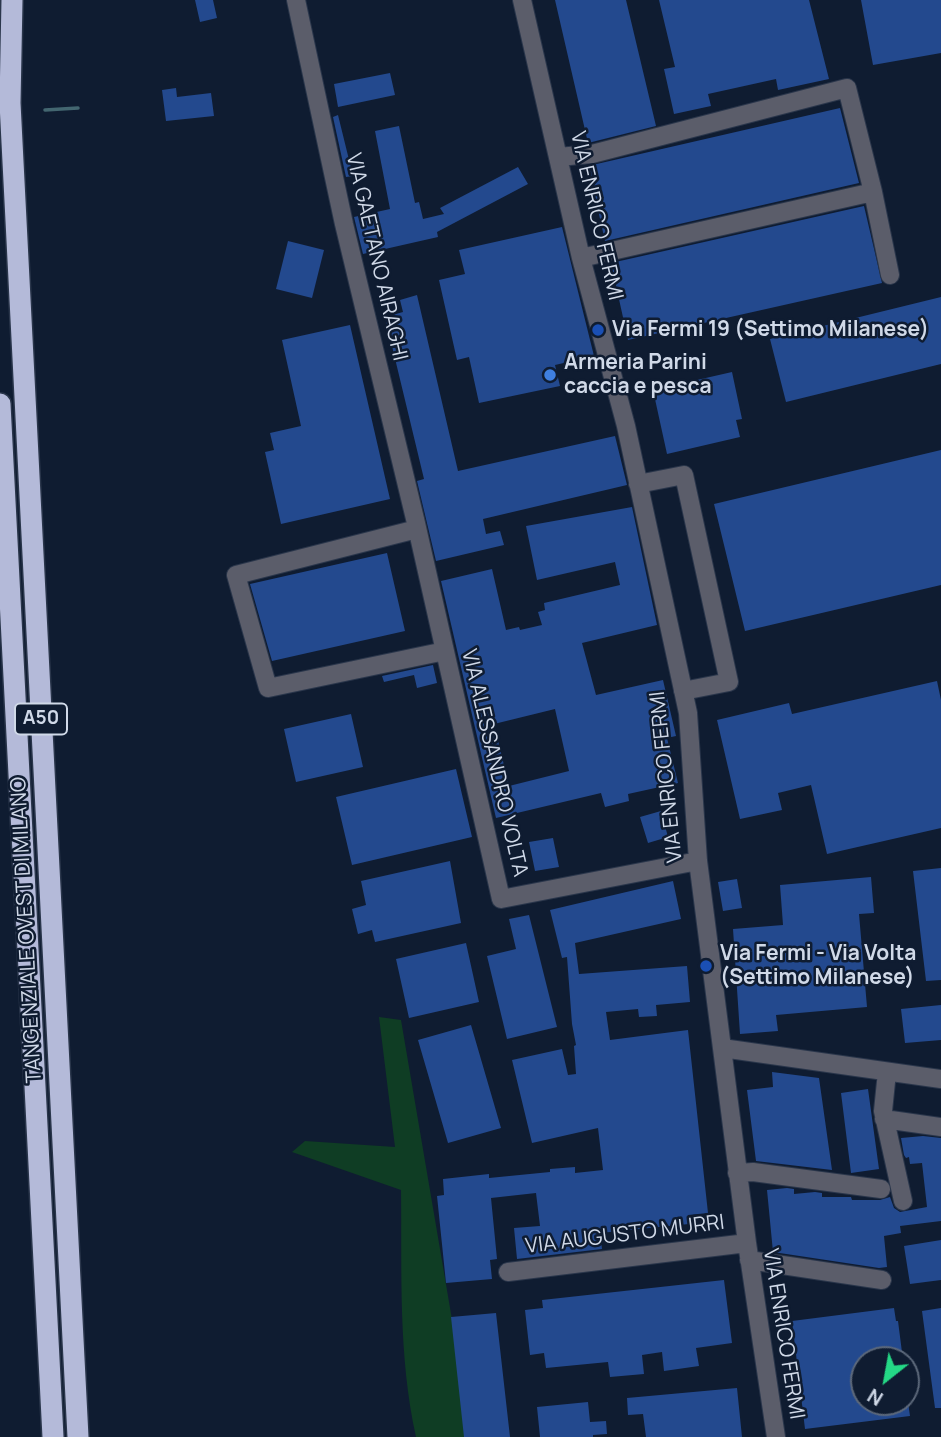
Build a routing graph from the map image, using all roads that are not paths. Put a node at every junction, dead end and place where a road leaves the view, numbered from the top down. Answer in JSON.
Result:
{"nodes":[{"id":1,"x":12,"y":0,"type":"edge"},
{"id":2,"x":296,"y":0,"type":"edge"},
{"id":3,"x":522,"y":0,"type":"edge"},
{"id":4,"x":558,"y":157,"type":"junction"},
{"id":5,"x":873,"y":192,"type":"junction"},
{"id":6,"x":581,"y":258,"type":"junction"},
{"id":7,"x":890,"y":275,"type":"dead end"},
{"id":8,"x":0,"y":404,"type":"edge"},
{"id":9,"x":638,"y":484,"type":"junction"},
{"id":10,"x":417,"y":526,"type":"junction"},
{"id":11,"x":445,"y":651,"type":"junction"},
{"id":12,"x":683,"y":691,"type":"junction"},
{"id":13,"x":698,"y":860,"type":"junction"},
{"id":14,"x":722,"y":1048,"type":"junction"},
{"id":15,"x":887,"y":1072,"type":"junction"},
{"id":16,"x":941,"y":1079,"type":"edge"},
{"id":17,"x":884,"y":1119,"type":"junction"},
{"id":18,"x":941,"y":1127,"type":"edge"},
{"id":19,"x":737,"y":1172,"type":"junction"},
{"id":20,"x":881,"y":1189,"type":"dead end"},
{"id":21,"x":903,"y":1201,"type":"dead end"},
{"id":22,"x":748,"y":1251,"type":"junction"},
{"id":23,"x":508,"y":1272,"type":"dead end"},
{"id":24,"x":882,"y":1280,"type":"dead end"},
{"id":25,"x":53,"y":1437,"type":"edge"},
{"id":26,"x":78,"y":1437,"type":"edge"},
{"id":27,"x":776,"y":1437,"type":"edge"}],
"edges":[{"from":1,"to":26,"type":"highway","name":"TANGENZIALE OVEST DI MILANO","number":"A50"},
{"from":2,"to":10,"type":"street","name":"VIA GAETANO AIRAGHI"},
{"from":3,"to":4,"type":"street","name":"VIA ENRICO FERMI"},
{"from":4,"to":5,"type":"street"},
{"from":4,"to":6,"type":"street","name":"VIA ENRICO FERMI"},
{"from":5,"to":6,"type":"street"},
{"from":5,"to":7,"type":"street"},
{"from":6,"to":9,"type":"street","name":"VIA ENRICO FERMI"},
{"from":8,"to":25,"type":"highway","name":"TANGENZIALE OVEST DI MILANO","number":"A50"},
{"from":9,"to":12,"type":"street","name":"VIA ENRICO FERMI"},
{"from":9,"to":12,"type":"street"},
{"from":10,"to":11,"type":"street","name":"VIA ALESSANDRO VOLTA"},
{"from":10,"to":11,"type":"street"},
{"from":11,"to":13,"type":"street","name":"VIA ALESSANDRO VOLTA"},
{"from":12,"to":13,"type":"street","name":"VIA ENRICO FERMI"},
{"from":13,"to":14,"type":"street","name":"VIA ENRICO FERMI"},
{"from":14,"to":15,"type":"street"},
{"from":14,"to":19,"type":"street","name":"VIA ENRICO FERMI"},
{"from":15,"to":16,"type":"street"},
{"from":15,"to":17,"type":"street"},
{"from":17,"to":18,"type":"street"},
{"from":17,"to":21,"type":"street"},
{"from":19,"to":20,"type":"street"},
{"from":19,"to":22,"type":"street","name":"VIA ENRICO FERMI"},
{"from":22,"to":23,"type":"street","name":"VIA AUGUSTO MURRI"},
{"from":22,"to":24,"type":"street","name":"VIA AUGUSTO MURRI"},
{"from":22,"to":27,"type":"street","name":"VIA ENRICO FERMI"}]}
